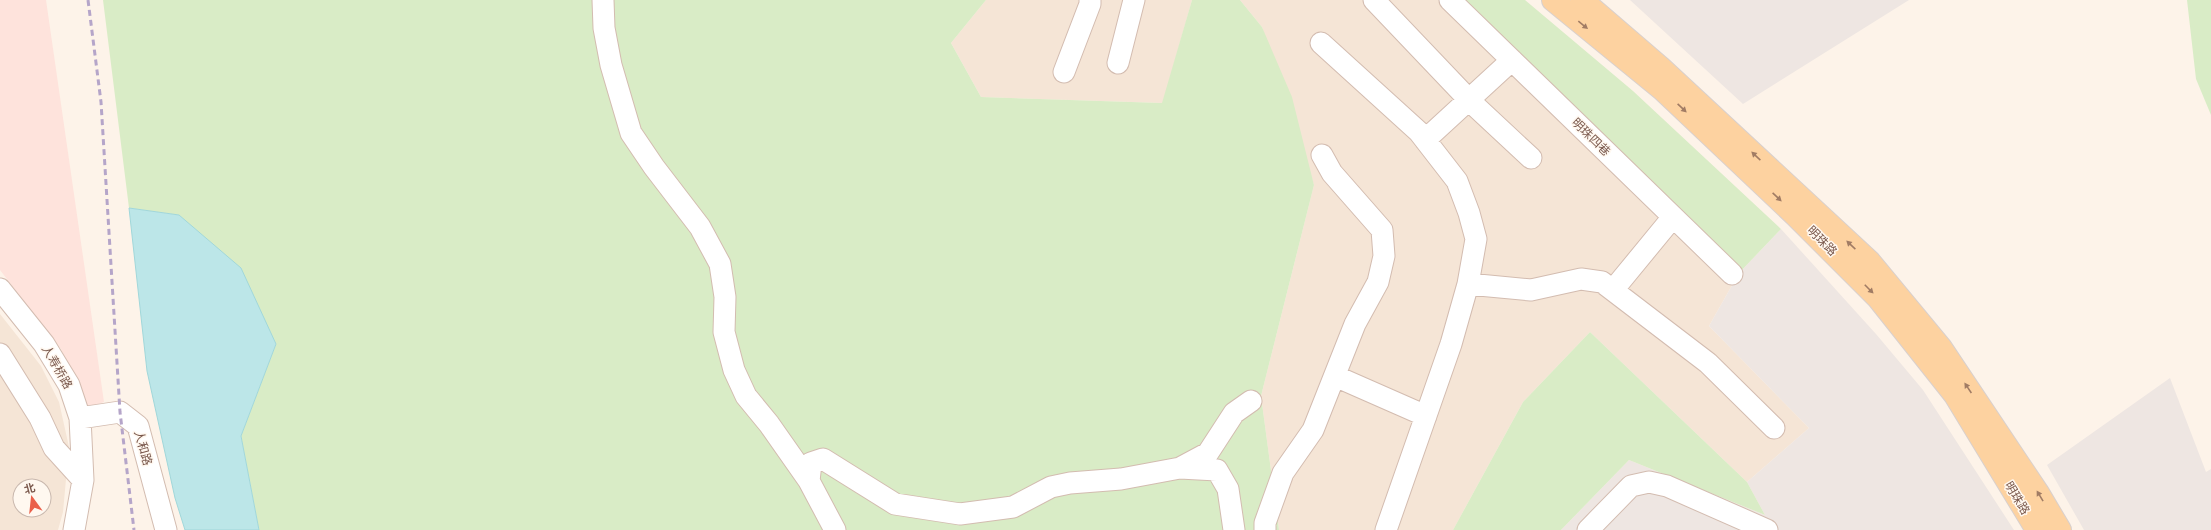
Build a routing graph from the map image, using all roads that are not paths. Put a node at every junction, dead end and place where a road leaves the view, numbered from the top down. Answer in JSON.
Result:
{"nodes":[{"id":1,"x":603,"y":0,"type":"edge"},
{"id":2,"x":1090,"y":0,"type":"edge"},
{"id":3,"x":1134,"y":0,"type":"edge"},
{"id":4,"x":1374,"y":0,"type":"edge"},
{"id":5,"x":1450,"y":0,"type":"edge"},
{"id":6,"x":1553,"y":0,"type":"edge"},
{"id":7,"x":1582,"y":0,"type":"edge"},
{"id":8,"x":1321,"y":43,"type":"dead end"},
{"id":9,"x":1512,"y":60,"type":"junction"},
{"id":10,"x":1118,"y":63,"type":"dead end"},
{"id":11,"x":1064,"y":72,"type":"dead end"},
{"id":12,"x":1469,"y":100,"type":"junction"},
{"id":13,"x":1425,"y":140,"type":"junction"},
{"id":14,"x":1322,"y":155,"type":"dead end"},
{"id":15,"x":1531,"y":158,"type":"dead end"},
{"id":16,"x":1673,"y":217,"type":"junction"},
{"id":17,"x":1732,"y":274,"type":"dead end"},
{"id":18,"x":1468,"y":284,"type":"junction"},
{"id":19,"x":0,"y":289,"type":"edge"},
{"id":20,"x":1613,"y":290,"type":"junction"},
{"id":21,"x":0,"y":354,"type":"edge"},
{"id":22,"x":1336,"y":376,"type":"junction"},
{"id":23,"x":1251,"y":401,"type":"dead end"},
{"id":24,"x":1426,"y":416,"type":"junction"},
{"id":25,"x":80,"y":418,"type":"junction"},
{"id":26,"x":1774,"y":428,"type":"dead end"},
{"id":27,"x":1180,"y":468,"type":"junction"},
{"id":28,"x":83,"y":480,"type":"junction"},
{"id":29,"x":809,"y":481,"type":"junction"},
{"id":30,"x":76,"y":529,"type":"edge"},
{"id":31,"x":166,"y":530,"type":"edge"},
{"id":32,"x":835,"y":530,"type":"edge"},
{"id":33,"x":1234,"y":530,"type":"edge"},
{"id":34,"x":1265,"y":530,"type":"edge"},
{"id":35,"x":1386,"y":530,"type":"edge"},
{"id":36,"x":1588,"y":530,"type":"edge"},
{"id":37,"x":1766,"y":530,"type":"edge"},
{"id":38,"x":2037,"y":530,"type":"edge"},
{"id":39,"x":2060,"y":530,"type":"edge"}],
"edges":[{"from":1,"to":29,"type":"street"},
{"from":2,"to":11,"type":"street"},
{"from":3,"to":10,"type":"street"},
{"from":4,"to":12,"type":"street"},
{"from":5,"to":9,"type":"street","name":"明珠四巷"},
{"from":6,"to":38,"type":"main road","name":"明珠路","one_way":true},
{"from":39,"to":7,"type":"main road","name":"明珠路","one_way":true},
{"from":8,"to":13,"type":"street"},
{"from":9,"to":12,"type":"street"},
{"from":9,"to":16,"type":"street","name":"明珠四巷"},
{"from":12,"to":13,"type":"street"},
{"from":12,"to":15,"type":"street"},
{"from":13,"to":18,"type":"street"},
{"from":14,"to":22,"type":"street"},
{"from":16,"to":17,"type":"street","name":"明珠四巷"},
{"from":16,"to":20,"type":"street"},
{"from":18,"to":20,"type":"street"},
{"from":18,"to":24,"type":"street"},
{"from":19,"to":25,"type":"street","name":"人寿桥路"},
{"from":20,"to":26,"type":"street"},
{"from":21,"to":28,"type":"street"},
{"from":22,"to":24,"type":"street"},
{"from":22,"to":34,"type":"street"},
{"from":23,"to":27,"type":"street"},
{"from":24,"to":35,"type":"street"},
{"from":25,"to":28,"type":"street","name":"人寿桥路"},
{"from":25,"to":31,"type":"street","name":"人和路"},
{"from":27,"to":29,"type":"street"},
{"from":27,"to":33,"type":"street"},
{"from":28,"to":30,"type":"street","name":"人寿桥路"},
{"from":29,"to":32,"type":"street"},
{"from":36,"to":37,"type":"street"}]}
